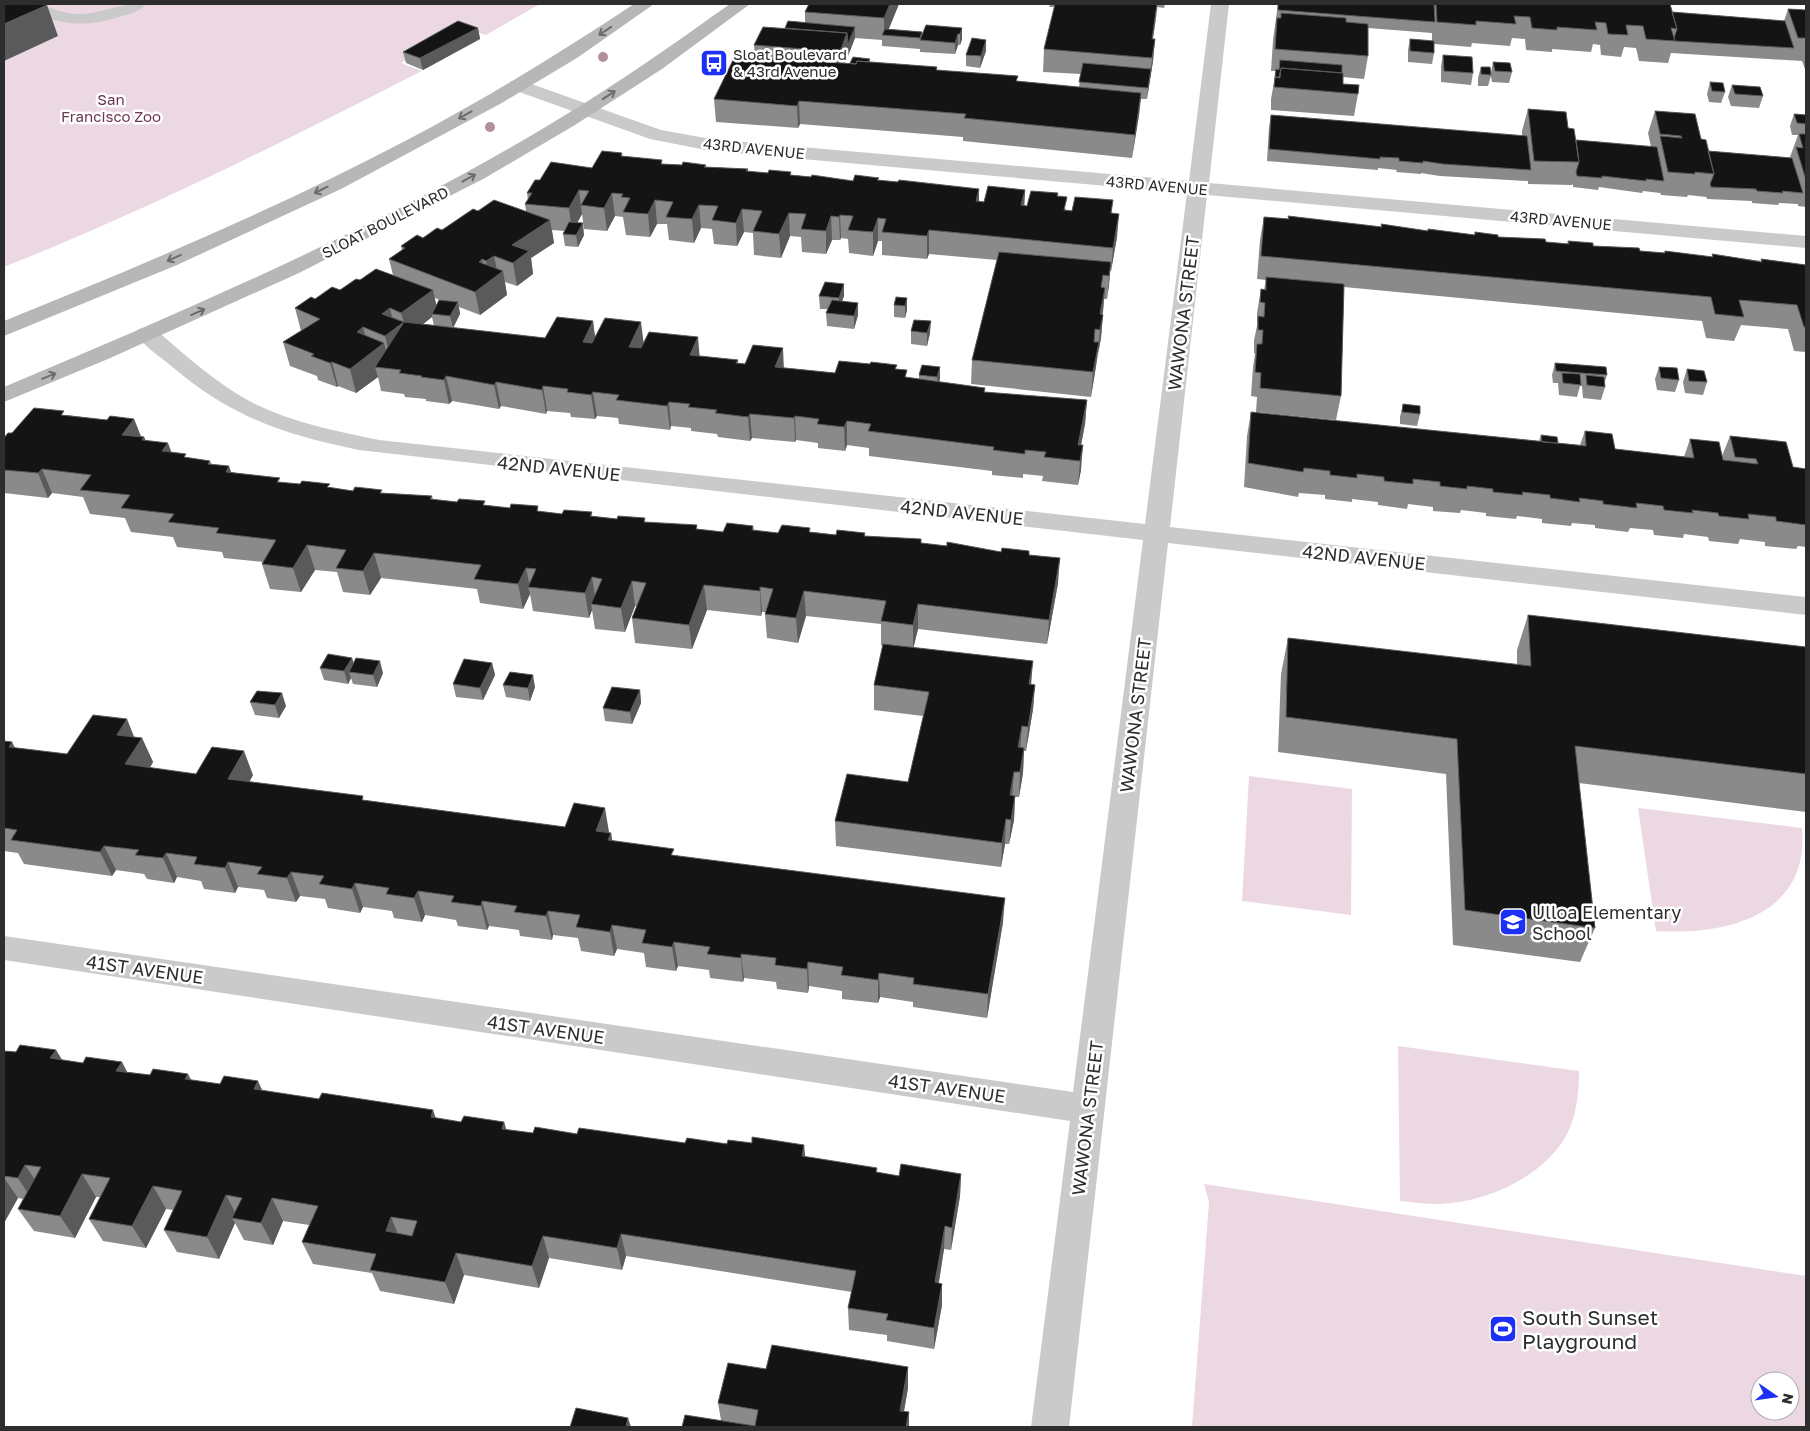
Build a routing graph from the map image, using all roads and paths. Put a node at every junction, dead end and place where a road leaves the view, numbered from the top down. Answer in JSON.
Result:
{"nodes":[{"id":1,"x":15,"y":4,"type":"edge"},
{"id":2,"x":138,"y":4,"type":"edge"},
{"id":3,"x":645,"y":4,"type":"edge"},
{"id":4,"x":741,"y":4,"type":"edge"},
{"id":5,"x":1220,"y":4,"type":"edge"},
{"id":6,"x":517,"y":85,"type":"junction"},
{"id":7,"x":586,"y":110,"type":"junction"},
{"id":8,"x":1198,"y":188,"type":"junction"},
{"id":9,"x":1806,"y":242,"type":"edge"},
{"id":10,"x":4,"y":329,"type":"edge"},
{"id":11,"x":147,"y":334,"type":"junction"},
{"id":12,"x":4,"y":395,"type":"edge"},
{"id":13,"x":1156,"y":534,"type":"junction"},
{"id":14,"x":1806,"y":606,"type":"edge"},
{"id":15,"x":4,"y":948,"type":"edge"},
{"id":16,"x":1088,"y":1110,"type":"junction"},
{"id":17,"x":1050,"y":1427,"type":"edge"}],
"edges":[{"from":1,"to":2,"type":"street"},
{"from":3,"to":6,"type":"street","one_way":true},
{"from":7,"to":4,"type":"street","name":"SLOAT BOULEVARD","one_way":true},
{"from":5,"to":8,"type":"street","name":"WAWONA STREET"},
{"from":6,"to":7,"type":"street","name":"43RD AVENUE"},
{"from":6,"to":10,"type":"street","one_way":true},
{"from":7,"to":8,"type":"street","name":"43RD AVENUE"},
{"from":11,"to":7,"type":"street","name":"SLOAT BOULEVARD","one_way":true},
{"from":8,"to":9,"type":"street","name":"43RD AVENUE"},
{"from":8,"to":13,"type":"street","name":"WAWONA STREET"},
{"from":12,"to":11,"type":"street","name":"SLOAT BOULEVARD","one_way":true},
{"from":11,"to":13,"type":"street","name":"42ND AVENUE"},
{"from":13,"to":14,"type":"street","name":"42ND AVENUE"},
{"from":13,"to":16,"type":"street","name":"WAWONA STREET"},
{"from":15,"to":16,"type":"street","name":"41ST AVENUE"},
{"from":16,"to":17,"type":"street","name":"WAWONA STREET"}]}
